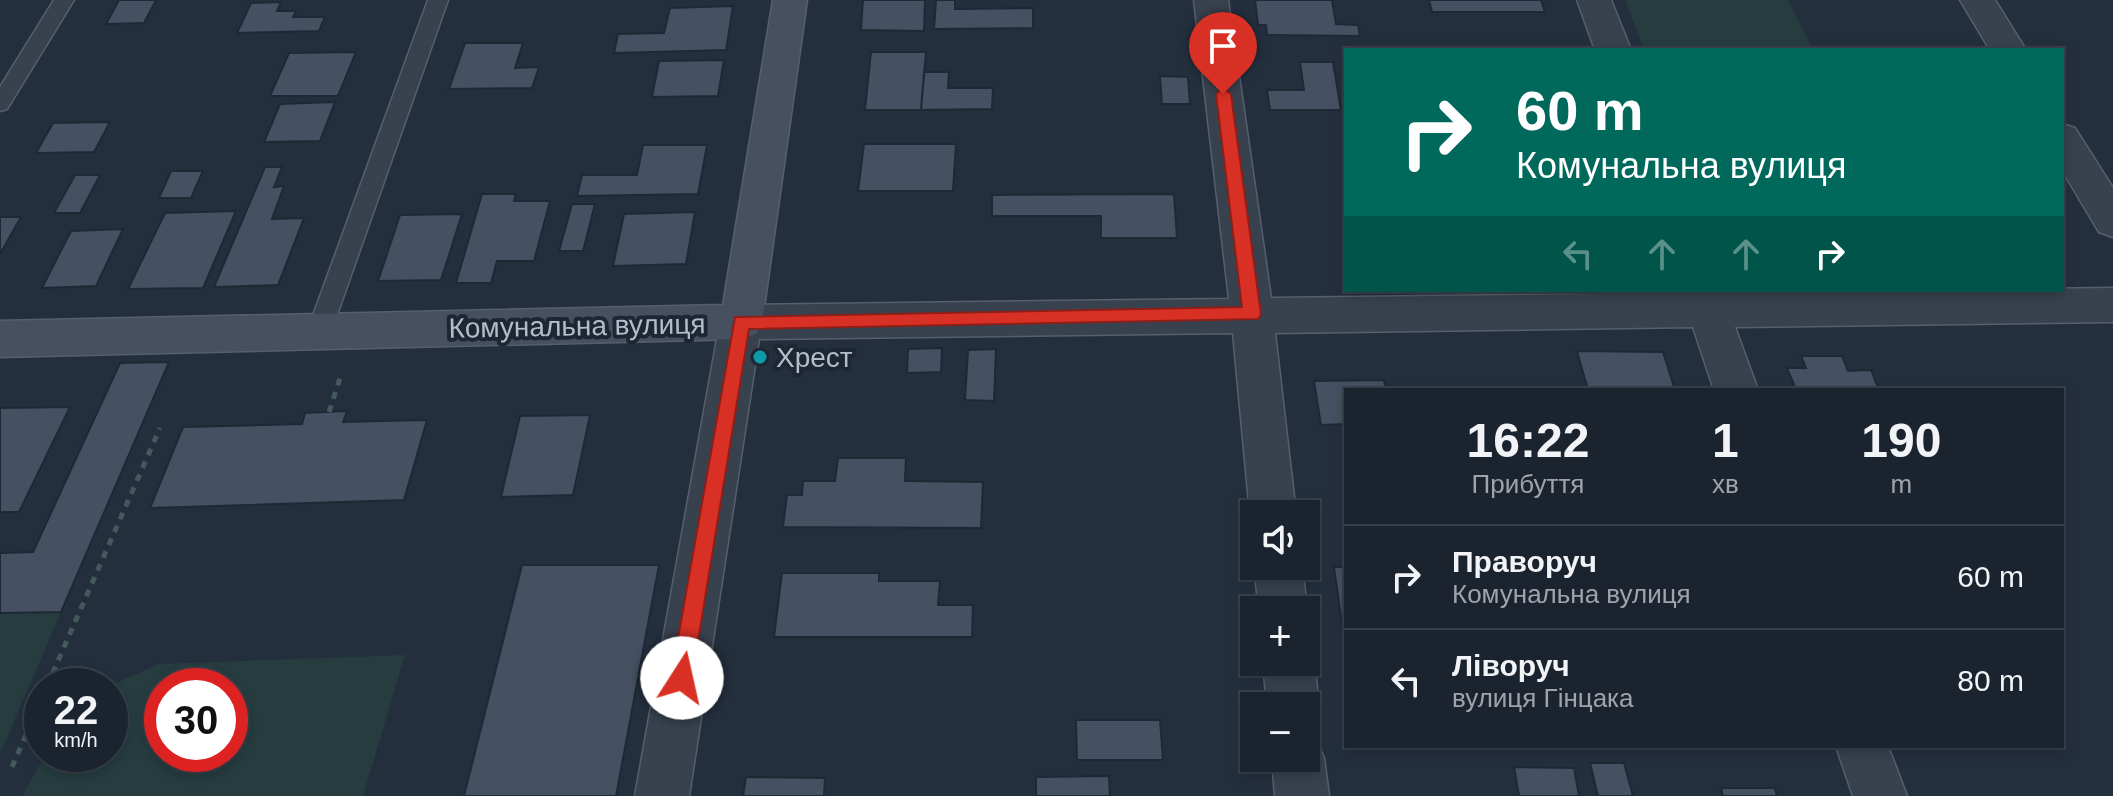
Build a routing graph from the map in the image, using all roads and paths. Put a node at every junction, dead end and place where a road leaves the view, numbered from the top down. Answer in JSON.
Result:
{"nodes":[{"id":1,"x":64,"y":0,"type":"edge"},
{"id":2,"x":438,"y":0,"type":"edge"},
{"id":3,"x":790,"y":0,"type":"edge"},
{"id":4,"x":1211,"y":0,"type":"edge"},
{"id":5,"x":1594,"y":0,"type":"edge"},
{"id":6,"x":1977,"y":0,"type":"edge"},
{"id":7,"x":1612,"y":48,"type":"edge"},
{"id":8,"x":2007,"y":48,"type":"edge"},
{"id":9,"x":0,"y":104,"type":"edge"},
{"id":10,"x":2064,"y":141,"type":"edge"},
{"id":11,"x":2113,"y":221,"type":"edge"},
{"id":12,"x":1704,"y":299,"type":"edge"},
{"id":13,"x":2113,"y":305,"type":"edge"},
{"id":14,"x":1252,"y":314,"type":"junction"},
{"id":15,"x":741,"y":322,"type":"junction"},
{"id":16,"x":319,"y":332,"type":"junction"},
{"id":17,"x":0,"y":339,"type":"edge"},
{"id":18,"x":341,"y":375,"type":"dead end"},
{"id":19,"x":1735,"y":388,"type":"edge"},
{"id":20,"x":329,"y":412,"type":"dead end"},
{"id":21,"x":160,"y":428,"type":"dead end"},
{"id":22,"x":1272,"y":500,"type":"edge"},
{"id":23,"x":55,"y":668,"type":"edge"},
{"id":24,"x":24,"y":739,"type":"edge"},
{"id":25,"x":1863,"y":748,"type":"edge"},
{"id":26,"x":12,"y":767,"type":"dead end"},
{"id":27,"x":1299,"y":772,"type":"edge"},
{"id":28,"x":662,"y":796,"type":"edge"},
{"id":29,"x":1302,"y":796,"type":"edge"},
{"id":30,"x":1880,"y":796,"type":"edge"}],
"edges":[{"from":1,"to":9,"type":"lane"},
{"from":2,"to":16,"type":"lane"},
{"from":3,"to":15,"type":"main road"},
{"from":4,"to":14,"type":"street"},
{"from":5,"to":7,"type":"street"},
{"from":6,"to":8,"type":"street"},
{"from":10,"to":11,"type":"street"},
{"from":12,"to":13,"type":"street","name":"Комунальна вулиця"},
{"from":12,"to":14,"type":"street","name":"Комунальна вулиця"},
{"from":12,"to":19,"type":"street"},
{"from":14,"to":15,"type":"street","name":"Комунальна вулиця"},
{"from":14,"to":22,"type":"street"},
{"from":15,"to":16,"type":"main road","name":"Комунальна вулиця"},
{"from":15,"to":28,"type":"street"},
{"from":16,"to":17,"type":"main road","name":"Комунальна вулиця"},
{"from":18,"to":20,"type":"path"},
{"from":21,"to":23,"type":"path"},
{"from":24,"to":26,"type":"path"},
{"from":25,"to":30,"type":"street"},
{"from":27,"to":29,"type":"street"}]}
